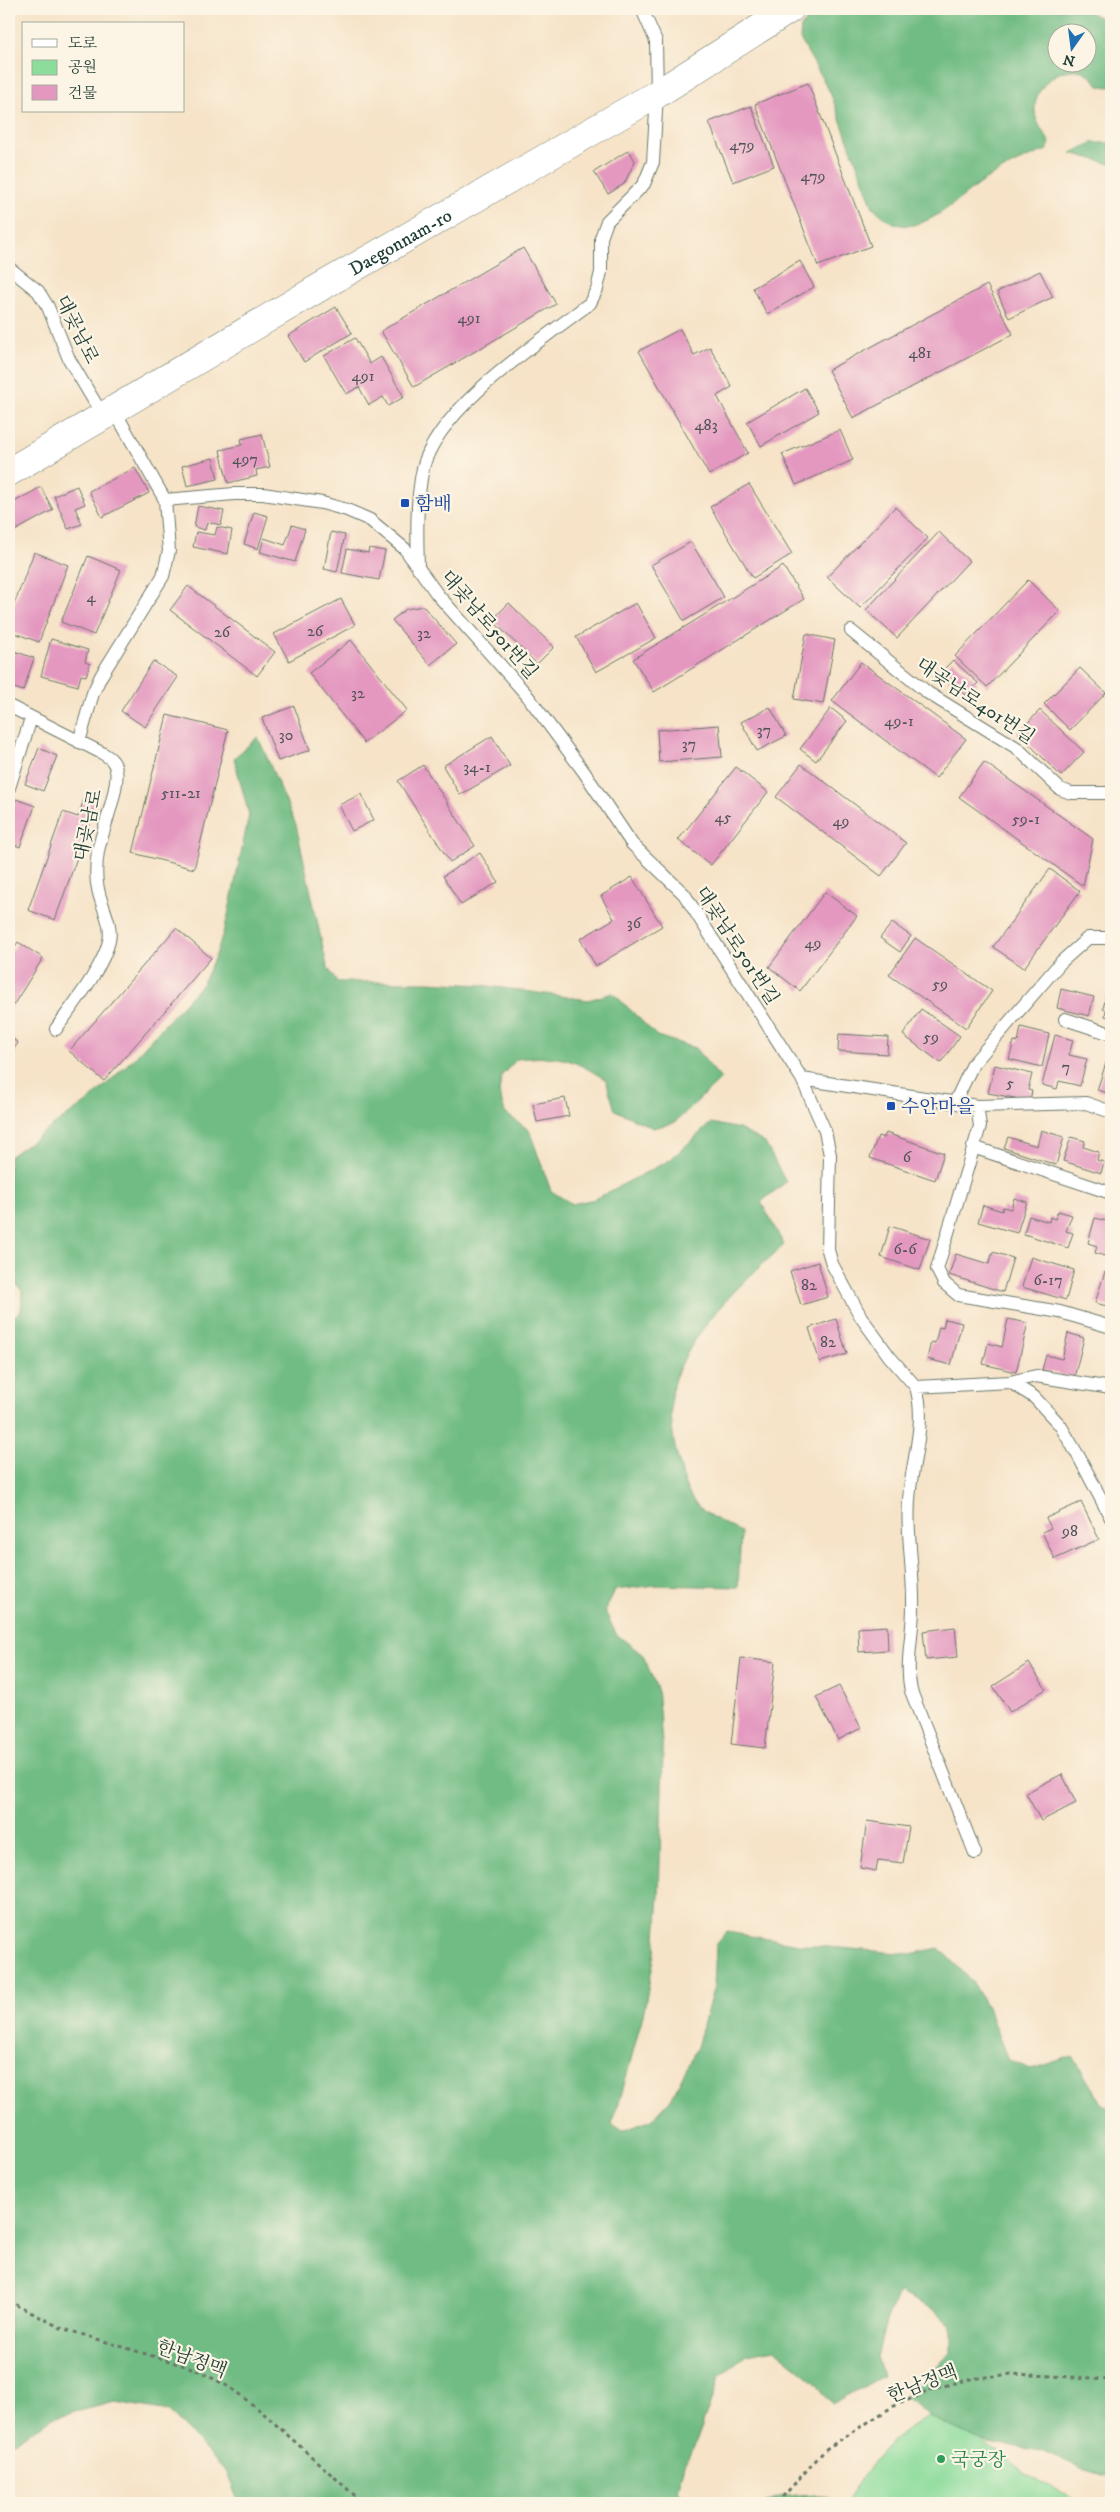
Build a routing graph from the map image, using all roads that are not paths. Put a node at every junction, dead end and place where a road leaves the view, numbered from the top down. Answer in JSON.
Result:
{"nodes":[{"id":1,"x":642,"y":9,"type":"edge"},
{"id":2,"x":790,"y":9,"type":"edge"},
{"id":3,"x":657,"y":94,"type":"junction"},
{"id":4,"x":9,"y":268,"type":"edge"},
{"id":5,"x":109,"y":413,"type":"junction"},
{"id":6,"x":9,"y":472,"type":"edge"},
{"id":7,"x":165,"y":500,"type":"junction"},
{"id":8,"x":418,"y":568,"type":"junction"},
{"id":9,"x":851,"y":630,"type":"dead end"},
{"id":10,"x":9,"y":706,"type":"edge"},
{"id":11,"x":31,"y":718,"type":"junction"},
{"id":12,"x":79,"y":742,"type":"junction"},
{"id":13,"x":9,"y":788,"type":"edge"},
{"id":14,"x":1111,"y":793,"type":"edge"},
{"id":15,"x":1111,"y":938,"type":"edge"},
{"id":16,"x":1065,"y":1019,"type":"dead end"},
{"id":17,"x":56,"y":1030,"type":"dead end"},
{"id":18,"x":1111,"y":1034,"type":"edge"},
{"id":19,"x":802,"y":1079,"type":"junction"},
{"id":20,"x":955,"y":1102,"type":"junction"},
{"id":21,"x":976,"y":1106,"type":"junction"},
{"id":22,"x":1111,"y":1112,"type":"edge"},
{"id":23,"x":973,"y":1147,"type":"junction"},
{"id":24,"x":1111,"y":1193,"type":"edge"},
{"id":25,"x":1111,"y":1327,"type":"edge"},
{"id":26,"x":1010,"y":1382,"type":"junction"},
{"id":27,"x":916,"y":1387,"type":"junction"},
{"id":28,"x":1111,"y":1388,"type":"edge"},
{"id":29,"x":1111,"y":1518,"type":"edge"},
{"id":30,"x":975,"y":1853,"type":"dead end"}],
"edges":[{"from":1,"to":3,"type":"lane"},
{"from":2,"to":3,"type":"street","name":"Daegonnam-ro"},
{"from":3,"to":5,"type":"street","name":"Daegonnam-ro"},
{"from":3,"to":8,"type":"lane"},
{"from":4,"to":5,"type":"lane","name":"대곶남로"},
{"from":5,"to":6,"type":"street","name":"Daegonnam-ro"},
{"from":5,"to":7,"type":"lane"},
{"from":7,"to":8,"type":"lane","name":"대곶남로501번길"},
{"from":7,"to":12,"type":"lane"},
{"from":8,"to":19,"type":"lane","name":"대곶남로501번길"},
{"from":9,"to":14,"type":"lane","name":"대곶남로401번길"},
{"from":10,"to":11,"type":"lane","name":"대곶남로"},
{"from":11,"to":12,"type":"lane","name":"대곶남로"},
{"from":11,"to":13,"type":"lane"},
{"from":12,"to":17,"type":"lane","name":"대곶남로"},
{"from":15,"to":20,"type":"lane"},
{"from":16,"to":18,"type":"lane"},
{"from":19,"to":20,"type":"lane"},
{"from":19,"to":27,"type":"lane","name":"대곶남로501번길"},
{"from":20,"to":21,"type":"lane"},
{"from":21,"to":22,"type":"lane"},
{"from":21,"to":23,"type":"lane"},
{"from":23,"to":24,"type":"lane"},
{"from":23,"to":25,"type":"lane"},
{"from":26,"to":27,"type":"lane"},
{"from":26,"to":28,"type":"lane"},
{"from":26,"to":29,"type":"lane"},
{"from":27,"to":30,"type":"lane"}]}
